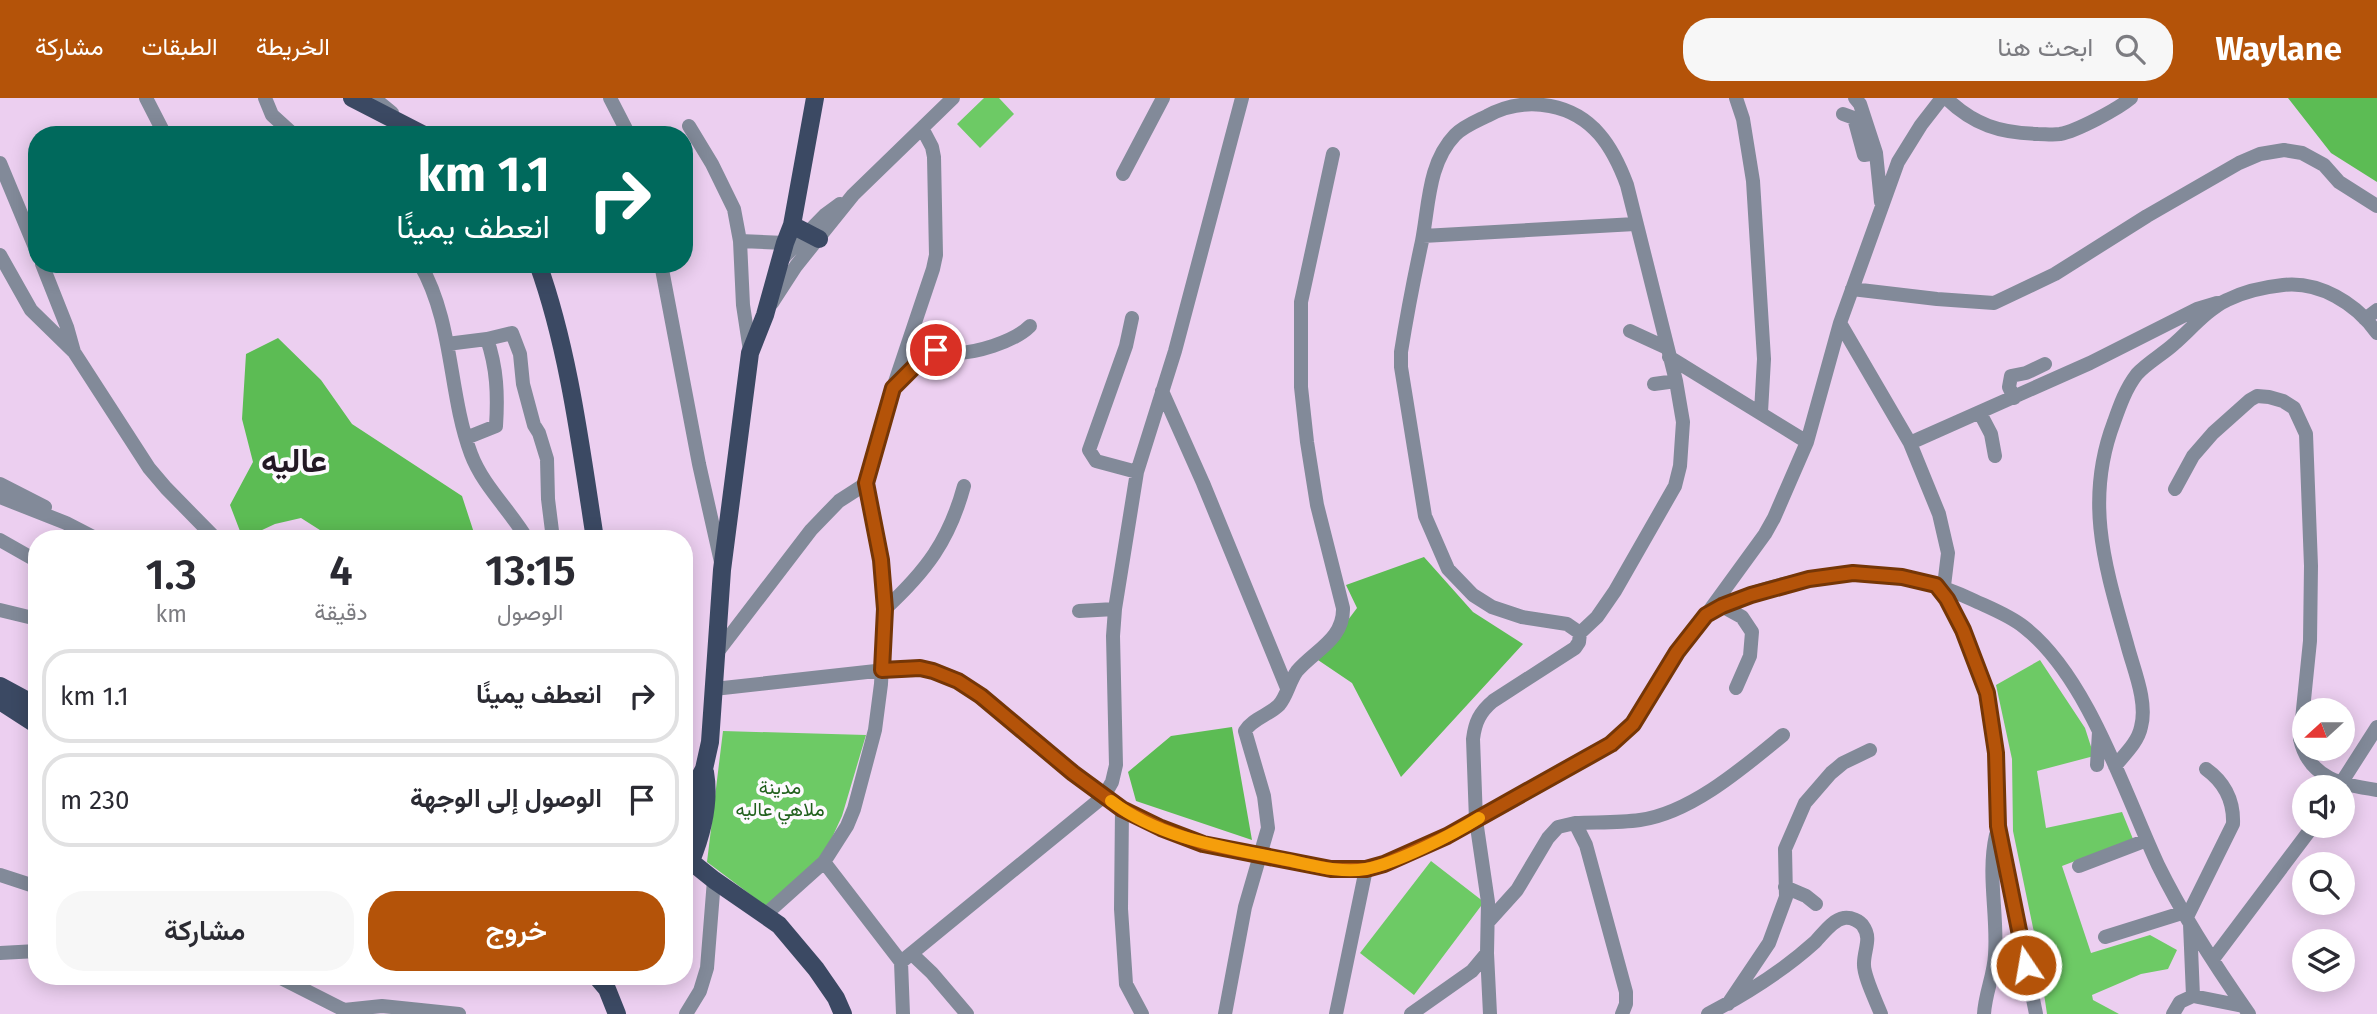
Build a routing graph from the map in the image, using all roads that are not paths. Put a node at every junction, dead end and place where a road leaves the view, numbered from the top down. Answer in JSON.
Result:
{"nodes":[{"id":1,"x":146,"y":98,"type":"edge"},
{"id":2,"x":265,"y":98,"type":"edge"},
{"id":3,"x":352,"y":98,"type":"edge"},
{"id":4,"x":374,"y":98,"type":"edge"},
{"id":5,"x":610,"y":98,"type":"edge"},
{"id":6,"x":815,"y":98,"type":"edge"},
{"id":7,"x":953,"y":98,"type":"edge"},
{"id":8,"x":1163,"y":98,"type":"edge"},
{"id":9,"x":1242,"y":98,"type":"edge"},
{"id":10,"x":1736,"y":98,"type":"edge"},
{"id":11,"x":1855,"y":98,"type":"edge"},
{"id":12,"x":1944,"y":98,"type":"edge"},
{"id":13,"x":2131,"y":98,"type":"edge"},
{"id":14,"x":1843,"y":114,"type":"dead end"},
{"id":15,"x":404,"y":122,"type":"junction"},
{"id":16,"x":160,"y":126,"type":"edge"},
{"id":17,"x":284,"y":126,"type":"edge"},
{"id":18,"x":410,"y":126,"type":"edge"},
{"id":19,"x":624,"y":126,"type":"edge"},
{"id":20,"x":922,"y":128,"type":"junction"},
{"id":21,"x":693,"y":133,"type":"edge"},
{"id":22,"x":1876,"y":153,"type":"junction"},
{"id":23,"x":1333,"y":154,"type":"dead end"},
{"id":24,"x":0,"y":163,"type":"edge"},
{"id":25,"x":1123,"y":174,"type":"dead end"},
{"id":26,"x":2377,"y":206,"type":"edge"},
{"id":27,"x":1881,"y":210,"type":"junction"},
{"id":28,"x":1635,"y":225,"type":"junction"},
{"id":29,"x":28,"y":230,"type":"edge"},
{"id":30,"x":806,"y":231,"type":"junction"},
{"id":31,"x":1423,"y":236,"type":"junction"},
{"id":32,"x":740,"y":241,"type":"junction"},
{"id":33,"x":785,"y":243,"type":"junction"},
{"id":34,"x":1,"y":259,"type":"edge"},
{"id":35,"x":779,"y":262,"type":"junction"},
{"id":36,"x":46,"y":273,"type":"edge"},
{"id":37,"x":424,"y":273,"type":"edge"},
{"id":38,"x":541,"y":273,"type":"edge"},
{"id":39,"x":664,"y":273,"type":"edge"},
{"id":40,"x":1852,"y":289,"type":"junction"},
{"id":41,"x":2225,"y":300,"type":"junction"},
{"id":42,"x":2371,"y":314,"type":"edge"},
{"id":43,"x":765,"y":315,"type":"junction"},
{"id":44,"x":1132,"y":318,"type":"dead end"},
{"id":45,"x":1840,"y":323,"type":"junction"},
{"id":46,"x":1030,"y":326,"type":"dead end"},
{"id":47,"x":1630,"y":331,"type":"dead end"},
{"id":48,"x":2377,"y":333,"type":"edge"},
{"id":49,"x":487,"y":339,"type":"junction"},
{"id":50,"x":447,"y":344,"type":"junction"},
{"id":51,"x":74,"y":352,"type":"junction"},
{"id":52,"x":1668,"y":352,"type":"junction"},
{"id":53,"x":750,"y":353,"type":"junction"},
{"id":54,"x":2045,"y":364,"type":"dead end"},
{"id":55,"x":1676,"y":381,"type":"junction"},
{"id":56,"x":1654,"y":384,"type":"dead end"},
{"id":57,"x":893,"y":388,"type":"junction"},
{"id":58,"x":1162,"y":391,"type":"junction"},
{"id":59,"x":2014,"y":398,"type":"junction"},
{"id":60,"x":1761,"y":412,"type":"junction"},
{"id":61,"x":1980,"y":413,"type":"junction"},
{"id":62,"x":466,"y":438,"type":"junction"},
{"id":63,"x":1807,"y":442,"type":"junction"},
{"id":64,"x":1910,"y":443,"type":"junction"},
{"id":65,"x":1996,"y":456,"type":"dead end"},
{"id":66,"x":1137,"y":472,"type":"junction"},
{"id":67,"x":866,"y":483,"type":"junction"},
{"id":68,"x":0,"y":484,"type":"edge"},
{"id":69,"x":964,"y":486,"type":"dead end"},
{"id":70,"x":2175,"y":489,"type":"dead end"},
{"id":71,"x":0,"y":497,"type":"edge"},
{"id":72,"x":66,"y":523,"type":"junction"},
{"id":73,"x":80,"y":530,"type":"edge"},
{"id":74,"x":207,"y":530,"type":"edge"},
{"id":75,"x":522,"y":530,"type":"edge"},
{"id":76,"x":552,"y":530,"type":"edge"},
{"id":77,"x":593,"y":530,"type":"edge"},
{"id":78,"x":0,"y":540,"type":"edge"},
{"id":79,"x":28,"y":556,"type":"edge"},
{"id":80,"x":722,"y":570,"type":"junction"},
{"id":81,"x":1940,"y":586,"type":"junction"},
{"id":82,"x":1722,"y":606,"type":"junction"},
{"id":83,"x":885,"y":609,"type":"junction"},
{"id":84,"x":1115,"y":609,"type":"junction"},
{"id":85,"x":0,"y":610,"type":"edge"},
{"id":86,"x":1079,"y":611,"type":"dead end"},
{"id":87,"x":1706,"y":615,"type":"junction"},
{"id":88,"x":28,"y":617,"type":"edge"},
{"id":89,"x":1580,"y":633,"type":"junction"},
{"id":90,"x":715,"y":655,"type":"junction"},
{"id":91,"x":882,"y":670,"type":"junction"},
{"id":92,"x":0,"y":686,"type":"edge"},
{"id":93,"x":1287,"y":688,"type":"junction"},
{"id":94,"x":1736,"y":688,"type":"dead end"},
{"id":95,"x":714,"y":689,"type":"junction"},
{"id":96,"x":0,"y":701,"type":"edge"},
{"id":97,"x":28,"y":701,"type":"edge"},
{"id":98,"x":28,"y":719,"type":"edge"},
{"id":99,"x":2377,"y":728,"type":"edge"},
{"id":100,"x":2099,"y":731,"type":"junction"},
{"id":101,"x":1783,"y":735,"type":"dead end"},
{"id":102,"x":1870,"y":750,"type":"dead end"},
{"id":103,"x":2097,"y":765,"type":"dead end"},
{"id":104,"x":2115,"y":766,"type":"junction"},
{"id":105,"x":2206,"y":769,"type":"dead end"},
{"id":106,"x":2325,"y":775,"type":"edge"},
{"id":107,"x":2346,"y":775,"type":"edge"},
{"id":108,"x":2355,"y":788,"type":"edge"},
{"id":109,"x":2377,"y":790,"type":"edge"},
{"id":110,"x":1104,"y":796,"type":"junction"},
{"id":111,"x":1122,"y":809,"type":"junction"},
{"id":112,"x":693,"y":818,"type":"edge"},
{"id":113,"x":1476,"y":820,"type":"junction"},
{"id":114,"x":1575,"y":823,"type":"junction"},
{"id":115,"x":1998,"y":826,"type":"junction"},
{"id":116,"x":2304,"y":838,"type":"edge"},
{"id":117,"x":2147,"y":840,"type":"junction"},
{"id":118,"x":1259,"y":855,"type":"junction"},
{"id":119,"x":824,"y":862,"type":"junction"},
{"id":120,"x":693,"y":863,"type":"edge"},
{"id":121,"x":2079,"y":866,"type":"dead end"},
{"id":122,"x":1366,"y":869,"type":"junction"},
{"id":123,"x":0,"y":875,"type":"edge"},
{"id":124,"x":714,"y":880,"type":"junction"},
{"id":125,"x":28,"y":884,"type":"edge"},
{"id":126,"x":1785,"y":887,"type":"junction"},
{"id":127,"x":1816,"y":904,"type":"dead end"},
{"id":128,"x":766,"y":914,"type":"junction"},
{"id":129,"x":2187,"y":916,"type":"junction"},
{"id":130,"x":1489,"y":921,"type":"junction"},
{"id":131,"x":2105,"y":937,"type":"dead end"},
{"id":132,"x":28,"y":951,"type":"edge"},
{"id":133,"x":0,"y":953,"type":"edge"},
{"id":134,"x":1487,"y":953,"type":"junction"},
{"id":135,"x":906,"y":958,"type":"junction"},
{"id":136,"x":2213,"y":959,"type":"junction"},
{"id":137,"x":294,"y":985,"type":"edge"},
{"id":138,"x":604,"y":985,"type":"edge"},
{"id":139,"x":2193,"y":996,"type":"junction"},
{"id":140,"x":1728,"y":1003,"type":"junction"},
{"id":141,"x":2246,"y":1010,"type":"edge"},
{"id":142,"x":347,"y":1012,"type":"edge"},
{"id":143,"x":459,"y":1014,"type":"edge"},
{"id":144,"x":617,"y":1014,"type":"edge"},
{"id":145,"x":686,"y":1014,"type":"edge"},
{"id":146,"x":843,"y":1014,"type":"edge"},
{"id":147,"x":903,"y":1014,"type":"edge"},
{"id":148,"x":967,"y":1014,"type":"edge"},
{"id":149,"x":1142,"y":1014,"type":"edge"},
{"id":150,"x":1225,"y":1014,"type":"edge"},
{"id":151,"x":1335,"y":1014,"type":"edge"},
{"id":152,"x":1411,"y":1014,"type":"edge"},
{"id":153,"x":1490,"y":1014,"type":"edge"},
{"id":154,"x":1622,"y":1014,"type":"edge"},
{"id":155,"x":1708,"y":1014,"type":"edge"},
{"id":156,"x":1881,"y":1014,"type":"edge"},
{"id":157,"x":1984,"y":1014,"type":"edge"},
{"id":158,"x":2036,"y":1014,"type":"edge"},
{"id":159,"x":2173,"y":1014,"type":"edge"}],
"edges":[{"from":1,"to":16,"type":"street"},
{"from":2,"to":17,"type":"street"},
{"from":3,"to":15,"type":"main road"},
{"from":4,"to":15,"type":"street"},
{"from":5,"to":19,"type":"street"},
{"from":6,"to":30,"type":"main road"},
{"from":7,"to":20,"type":"street"},
{"from":8,"to":25,"type":"street"},
{"from":9,"to":58,"type":"street"},
{"from":10,"to":60,"type":"street"},
{"from":11,"to":22,"type":"street"},
{"from":12,"to":13,"type":"street"},
{"from":12,"to":27,"type":"street"},
{"from":14,"to":22,"type":"street"},
{"from":15,"to":18,"type":"main road"},
{"from":20,"to":30,"type":"street"},
{"from":20,"to":57,"type":"street"},
{"from":21,"to":32,"type":"street"},
{"from":22,"to":27,"type":"street"},
{"from":23,"to":93,"type":"street"},
{"from":24,"to":29,"type":"street"},
{"from":26,"to":40,"type":"street"},
{"from":27,"to":40,"type":"street"},
{"from":28,"to":31,"type":"street"},
{"from":28,"to":31,"type":"street"},
{"from":28,"to":52,"type":"street"},
{"from":30,"to":33,"type":"main road"},
{"from":30,"to":35,"type":"street"},
{"from":30,"to":43,"type":"street"},
{"from":31,"to":89,"type":"street"},
{"from":32,"to":33,"type":"street"},
{"from":32,"to":53,"type":"street"},
{"from":33,"to":35,"type":"main road"},
{"from":34,"to":51,"type":"street"},
{"from":35,"to":43,"type":"main road"},
{"from":36,"to":51,"type":"street"},
{"from":37,"to":50,"type":"street"},
{"from":38,"to":77,"type":"main road"},
{"from":39,"to":80,"type":"street"},
{"from":40,"to":45,"type":"street"},
{"from":41,"to":42,"type":"street"},
{"from":41,"to":59,"type":"street"},
{"from":41,"to":104,"type":"street"},
{"from":42,"to":48,"type":"street"},
{"from":43,"to":53,"type":"main road"},
{"from":44,"to":66,"type":"street"},
{"from":45,"to":63,"type":"street"},
{"from":45,"to":64,"type":"street"},
{"from":46,"to":57,"type":"street"},
{"from":47,"to":52,"type":"street"},
{"from":49,"to":50,"type":"street"},
{"from":49,"to":62,"type":"street"},
{"from":49,"to":76,"type":"street"},
{"from":50,"to":62,"type":"street"},
{"from":51,"to":74,"type":"street"},
{"from":52,"to":55,"type":"street"},
{"from":52,"to":60,"type":"street"},
{"from":53,"to":80,"type":"main road"},
{"from":54,"to":59,"type":"street"},
{"from":55,"to":56,"type":"street"},
{"from":55,"to":89,"type":"street"},
{"from":57,"to":67,"type":"street"},
{"from":58,"to":66,"type":"street"},
{"from":58,"to":93,"type":"street"},
{"from":59,"to":61,"type":"street"},
{"from":60,"to":63,"type":"street"},
{"from":61,"to":64,"type":"street"},
{"from":61,"to":65,"type":"street"},
{"from":62,"to":75,"type":"street"},
{"from":63,"to":87,"type":"street"},
{"from":64,"to":81,"type":"street"},
{"from":66,"to":84,"type":"street"},
{"from":67,"to":83,"type":"street"},
{"from":67,"to":90,"type":"street"},
{"from":68,"to":72,"type":"street"},
{"from":69,"to":83,"type":"street"},
{"from":70,"to":106,"type":"street"},
{"from":71,"to":72,"type":"street"},
{"from":72,"to":73,"type":"street"},
{"from":78,"to":79,"type":"street"},
{"from":80,"to":90,"type":"main road"},
{"from":81,"to":82,"type":"street"},
{"from":81,"to":100,"type":"street"},
{"from":81,"to":115,"type":"street"},
{"from":82,"to":87,"type":"street"},
{"from":82,"to":94,"type":"street"},
{"from":83,"to":91,"type":"street"},
{"from":84,"to":86,"type":"street"},
{"from":84,"to":110,"type":"street"},
{"from":85,"to":88,"type":"street"},
{"from":87,"to":113,"type":"street"},
{"from":89,"to":113,"type":"street"},
{"from":90,"to":95,"type":"main road"},
{"from":91,"to":95,"type":"street"},
{"from":91,"to":110,"type":"street"},
{"from":91,"to":119,"type":"street"},
{"from":92,"to":97,"type":"main road"},
{"from":93,"to":118,"type":"street"},
{"from":95,"to":112,"type":"main road"},
{"from":96,"to":98,"type":"main road"},
{"from":99,"to":107,"type":"street"},
{"from":100,"to":103,"type":"street"},
{"from":100,"to":104,"type":"street"},
{"from":101,"to":114,"type":"street"},
{"from":102,"to":126,"type":"street"},
{"from":104,"to":117,"type":"street"},
{"from":105,"to":129,"type":"street"},
{"from":108,"to":109,"type":"street"},
{"from":110,"to":111,"type":"street"},
{"from":110,"to":135,"type":"street"},
{"from":111,"to":118,"type":"street"},
{"from":111,"to":149,"type":"street"},
{"from":113,"to":122,"type":"street"},
{"from":113,"to":130,"type":"street"},
{"from":114,"to":130,"type":"street"},
{"from":114,"to":154,"type":"street"},
{"from":115,"to":157,"type":"street"},
{"from":115,"to":158,"type":"street"},
{"from":116,"to":136,"type":"street"},
{"from":117,"to":121,"type":"street"},
{"from":117,"to":129,"type":"street"},
{"from":118,"to":122,"type":"street"},
{"from":118,"to":150,"type":"street"},
{"from":119,"to":128,"type":"street"},
{"from":119,"to":135,"type":"street"},
{"from":120,"to":124,"type":"main road"},
{"from":122,"to":151,"type":"street"},
{"from":123,"to":125,"type":"street"},
{"from":124,"to":128,"type":"main road"},
{"from":124,"to":145,"type":"street"},
{"from":126,"to":127,"type":"street"},
{"from":126,"to":140,"type":"street"},
{"from":128,"to":146,"type":"main road"},
{"from":129,"to":131,"type":"street"},
{"from":129,"to":136,"type":"street"},
{"from":129,"to":139,"type":"street"},
{"from":130,"to":134,"type":"street"},
{"from":132,"to":133,"type":"street"},
{"from":134,"to":152,"type":"street"},
{"from":134,"to":153,"type":"street"},
{"from":135,"to":147,"type":"street"},
{"from":135,"to":148,"type":"street"},
{"from":136,"to":141,"type":"street"},
{"from":137,"to":142,"type":"street"},
{"from":138,"to":144,"type":"main road"},
{"from":139,"to":141,"type":"street"},
{"from":139,"to":159,"type":"street"},
{"from":140,"to":155,"type":"street"},
{"from":140,"to":156,"type":"street"},
{"from":142,"to":143,"type":"street"}]}
